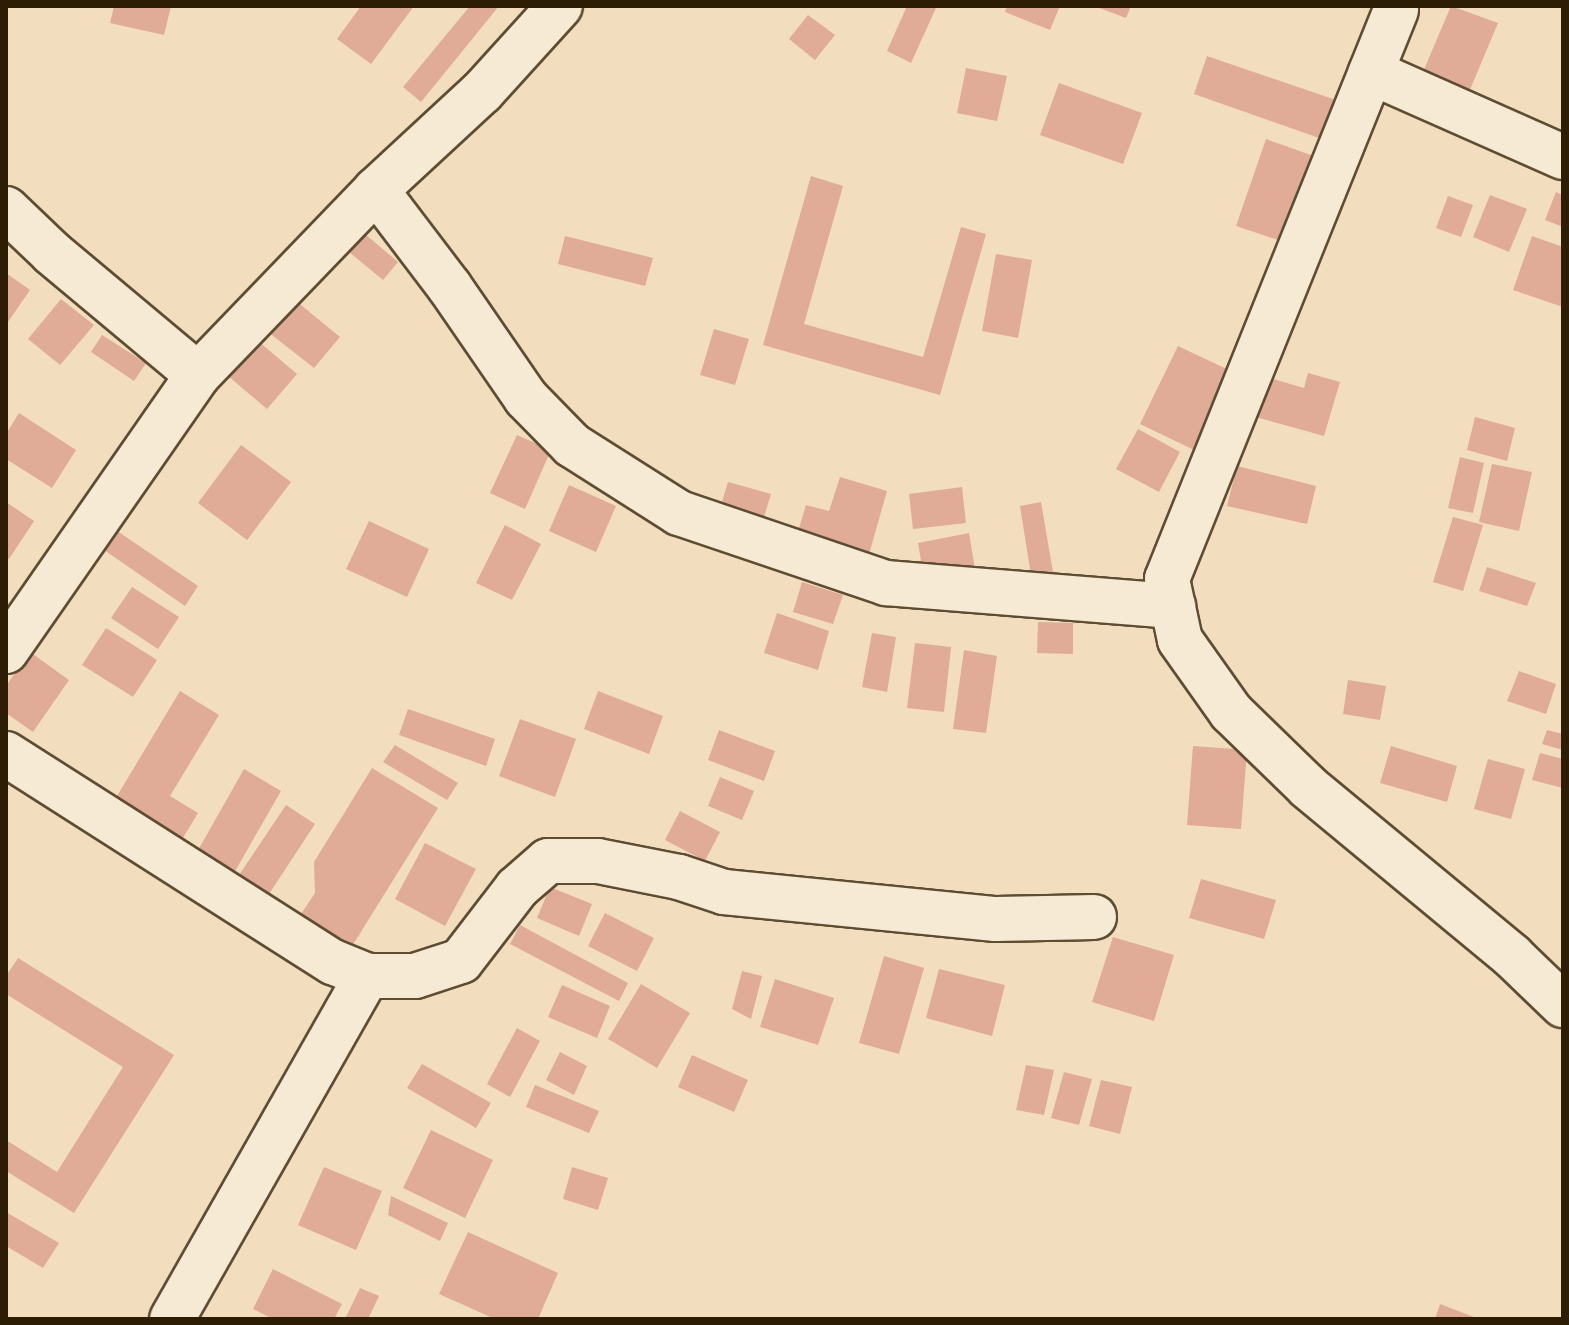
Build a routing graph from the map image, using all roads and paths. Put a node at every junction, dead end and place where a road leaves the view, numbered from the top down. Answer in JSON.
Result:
{"nodes":[{"id":1,"x":560,"y":6,"type":"edge"},
{"id":2,"x":1393,"y":7,"type":"edge"},
{"id":3,"x":1371,"y":72,"type":"junction"},
{"id":4,"x":1563,"y":157,"type":"edge"},
{"id":5,"x":376,"y":190,"type":"junction"},
{"id":6,"x":6,"y":209,"type":"edge"},
{"id":7,"x":198,"y":375,"type":"junction"},
{"id":8,"x":1173,"y":606,"type":"junction"},
{"id":9,"x":6,"y":651,"type":"edge"},
{"id":10,"x":6,"y":754,"type":"edge"},
{"id":11,"x":1094,"y":917,"type":"dead end"},
{"id":12,"x":367,"y":976,"type":"junction"},
{"id":13,"x":1563,"y":1005,"type":"edge"},
{"id":14,"x":172,"y":1319,"type":"edge"}],
"edges":[{"from":1,"to":5,"type":"street"},
{"from":2,"to":3,"type":"street"},
{"from":3,"to":4,"type":"street"},
{"from":3,"to":8,"type":"street"},
{"from":5,"to":7,"type":"street"},
{"from":5,"to":8,"type":"street"},
{"from":6,"to":7,"type":"street"},
{"from":7,"to":9,"type":"street"},
{"from":8,"to":13,"type":"street"},
{"from":10,"to":12,"type":"street"},
{"from":11,"to":12,"type":"street"},
{"from":12,"to":14,"type":"street"}]}
